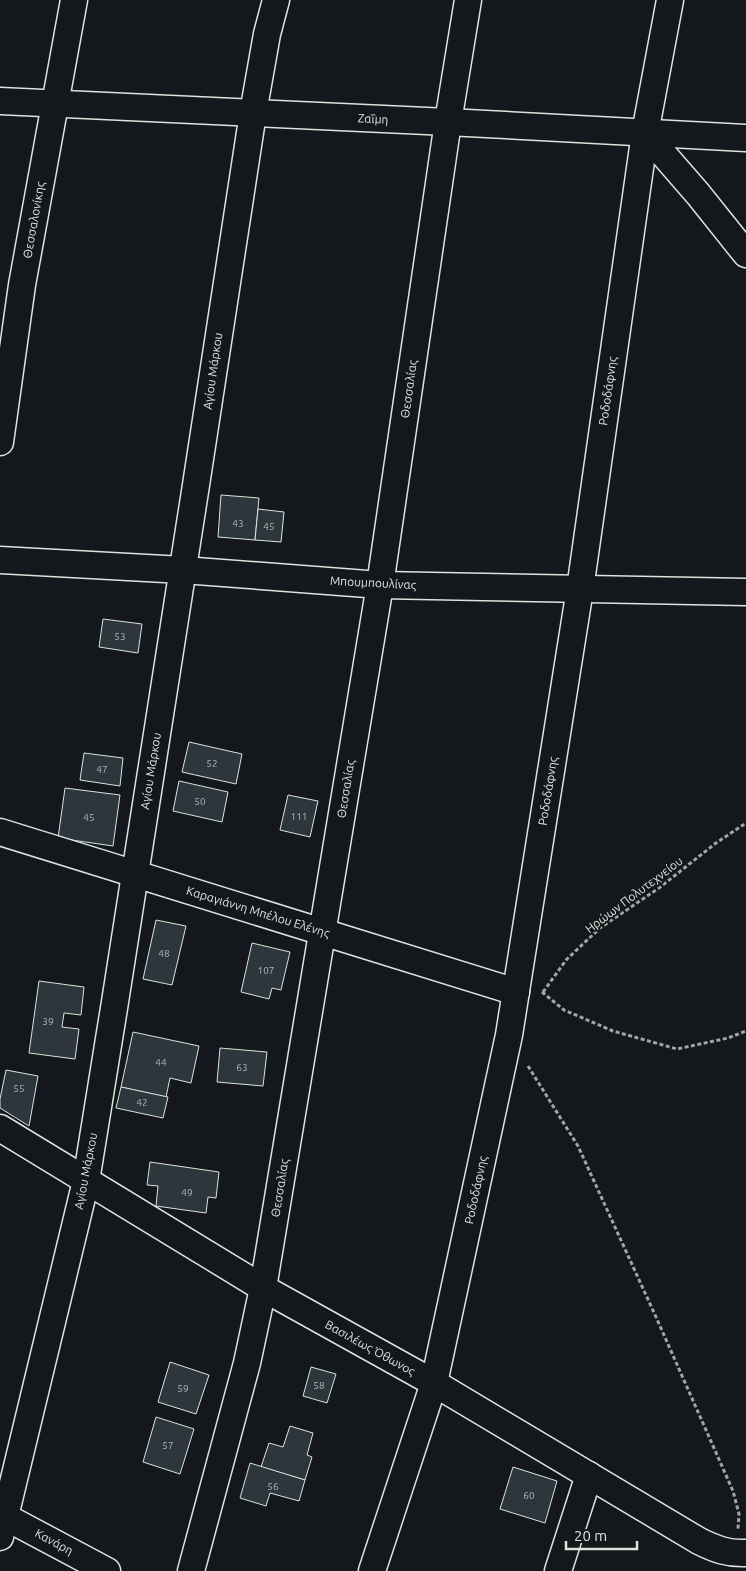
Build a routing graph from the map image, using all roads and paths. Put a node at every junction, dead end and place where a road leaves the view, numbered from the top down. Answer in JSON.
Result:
{"nodes":[{"id":1,"x":74,"y":0,"type":"edge"},
{"id":2,"x":276,"y":0,"type":"edge"},
{"id":3,"x":468,"y":0,"type":"edge"},
{"id":4,"x":670,"y":0,"type":"edge"},
{"id":5,"x":0,"y":102,"type":"edge"},
{"id":6,"x":55,"y":103,"type":"junction"},
{"id":7,"x":253,"y":113,"type":"junction"},
{"id":8,"x":448,"y":122,"type":"junction"},
{"id":9,"x":645,"y":133,"type":"junction"},
{"id":10,"x":746,"y":138,"type":"edge"},
{"id":11,"x":746,"y":254,"type":"edge"},
{"id":12,"x":0,"y":442,"type":"edge"},
{"id":13,"x":0,"y":560,"type":"edge"},
{"id":14,"x":183,"y":570,"type":"junction"},
{"id":15,"x":380,"y":585,"type":"junction"},
{"id":16,"x":580,"y":589,"type":"junction"},
{"id":17,"x":746,"y":592,"type":"edge"},
{"id":18,"x":746,"y":823,"type":"edge"},
{"id":19,"x":0,"y":832,"type":"edge"},
{"id":20,"x":135,"y":874,"type":"junction"},
{"id":21,"x":322,"y":931,"type":"junction"},
{"id":22,"x":516,"y":992,"type":"junction"},
{"id":23,"x":543,"y":992,"type":"junction"},
{"id":24,"x":746,"y":1031,"type":"edge"},
{"id":25,"x":509,"y":1035,"type":"junction"},
{"id":26,"x":0,"y":1128,"type":"edge"},
{"id":27,"x":86,"y":1181,"type":"junction"},
{"id":28,"x":263,"y":1288,"type":"junction"},
{"id":29,"x":434,"y":1383,"type":"junction"},
{"id":30,"x":589,"y":1475,"type":"junction"},
{"id":31,"x":2,"y":1522,"type":"edge"},
{"id":32,"x":735,"y":1559,"type":"edge"},
{"id":33,"x":107,"y":1571,"type":"edge"},
{"id":34,"x":191,"y":1571,"type":"edge"},
{"id":35,"x":372,"y":1571,"type":"edge"},
{"id":36,"x":558,"y":1571,"type":"edge"}],
"edges":[{"from":1,"to":6,"type":"street","name":"Θεσσαλονίκης"},
{"from":2,"to":7,"type":"street","name":"Αγίου Μάρκου"},
{"from":3,"to":8,"type":"street","name":"Θεσσαλίας"},
{"from":4,"to":9,"type":"street","name":"Ροδοδάφνης"},
{"from":5,"to":6,"type":"street","name":"Ζαΐμη"},
{"from":6,"to":7,"type":"street","name":"Ζαΐμη"},
{"from":6,"to":12,"type":"street","name":"Θεσσαλονίκης"},
{"from":7,"to":8,"type":"street","name":"Ζαΐμη"},
{"from":7,"to":14,"type":"street","name":"Αγίου Μάρκου"},
{"from":8,"to":9,"type":"street","name":"Ζαΐμη"},
{"from":8,"to":15,"type":"street","name":"Θεσσαλίας"},
{"from":9,"to":10,"type":"street","name":"Ζαΐμη"},
{"from":9,"to":11,"type":"street"},
{"from":9,"to":16,"type":"street","name":"Ροδοδάφνης"},
{"from":13,"to":14,"type":"street","name":"Μπουμπουλίνας"},
{"from":14,"to":15,"type":"street","name":"Μπουμπουλίνας"},
{"from":14,"to":20,"type":"street","name":"Αγίου Μάρκου"},
{"from":15,"to":16,"type":"street","name":"Μπουμπουλίνας"},
{"from":15,"to":21,"type":"street","name":"Θεσσαλίας"},
{"from":16,"to":17,"type":"street","name":"Μπουμπουλίνας"},
{"from":16,"to":22,"type":"street","name":"Ροδοδάφνης"},
{"from":18,"to":23,"type":"path","name":"Ηρώων Πολυτεχνείου"},
{"from":19,"to":20,"type":"street","name":"Καραγιάννη Μπέλου Ελένης"},
{"from":20,"to":21,"type":"street","name":"Καραγιάννη Μπέλου Ελένης"},
{"from":20,"to":27,"type":"street","name":"Αγίου Μάρκου"},
{"from":21,"to":22,"type":"street","name":"Καραγιάννη Μπέλου Ελένης"},
{"from":21,"to":28,"type":"street","name":"Θεσσαλίας"},
{"from":22,"to":23,"type":"path"},
{"from":22,"to":25,"type":"street","name":"Ροδοδάφνης"},
{"from":23,"to":24,"type":"path"},
{"from":25,"to":29,"type":"street","name":"Ροδοδάφνης"},
{"from":25,"to":32,"type":"path"},
{"from":26,"to":27,"type":"street","name":"Βασιλέως Όθωνος"},
{"from":27,"to":28,"type":"street","name":"Βασιλέως Όθωνος"},
{"from":27,"to":31,"type":"street","name":"Αγίου Μάρκου"},
{"from":28,"to":29,"type":"street","name":"Βασιλέως Όθωνος"},
{"from":28,"to":34,"type":"street","name":"Θεσσαλίας"},
{"from":29,"to":30,"type":"street","name":"Βασιλέως Όθωνος"},
{"from":29,"to":35,"type":"street","name":"Ροδοδάφνης"},
{"from":30,"to":32,"type":"street","name":"Βασιλέως Όθωνος"},
{"from":30,"to":36,"type":"street"},
{"from":31,"to":33,"type":"street","name":"Κανάρη"}]}
